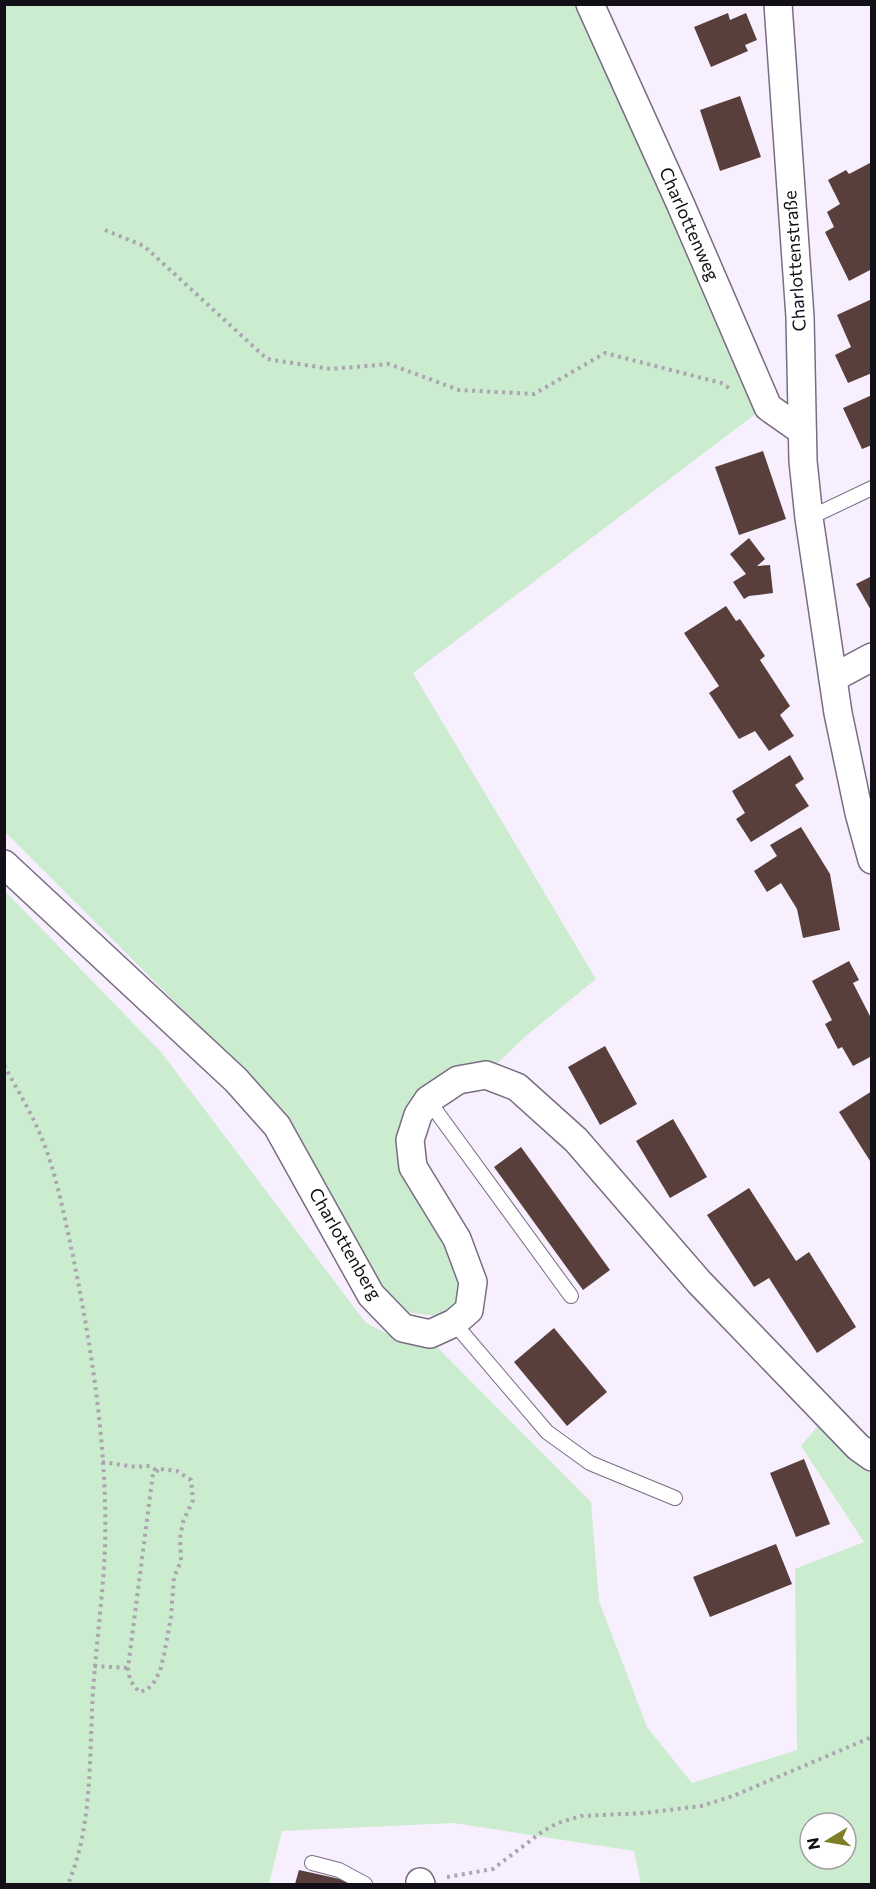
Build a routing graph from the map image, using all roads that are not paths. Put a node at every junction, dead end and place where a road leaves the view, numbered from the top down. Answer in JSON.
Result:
{"nodes":[{"id":1,"x":590,"y":4,"type":"edge"},
{"id":2,"x":778,"y":4,"type":"edge"},
{"id":3,"x":802,"y":431,"type":"junction"},
{"id":4,"x":872,"y":488,"type":"edge"},
{"id":5,"x":809,"y":518,"type":"junction"},
{"id":6,"x":872,"y":657,"type":"edge"},
{"id":7,"x":833,"y":678,"type":"junction"},
{"id":8,"x":872,"y":860,"type":"edge"},
{"id":9,"x":4,"y":864,"type":"edge"},
{"id":10,"x":429,"y":1100,"type":"junction"},
{"id":11,"x":570,"y":1296,"type":"dead end"},
{"id":12,"x":454,"y":1323,"type":"junction"},
{"id":13,"x":872,"y":1457,"type":"edge"},
{"id":14,"x":675,"y":1498,"type":"dead end"},
{"id":15,"x":312,"y":1863,"type":"dead end"},
{"id":16,"x":365,"y":1884,"type":"edge"}],
"edges":[{"from":1,"to":3,"type":"street","name":"Charlottenweg"},
{"from":2,"to":3,"type":"street","name":"Charlottenstraße"},
{"from":3,"to":5,"type":"street","name":"Charlottenstraße"},
{"from":4,"to":5,"type":"lane"},
{"from":5,"to":7,"type":"street","name":"Charlottenstraße"},
{"from":6,"to":7,"type":"street"},
{"from":7,"to":8,"type":"street","name":"Charlottenstraße"},
{"from":9,"to":12,"type":"street","name":"Charlottenberg"},
{"from":10,"to":11,"type":"lane"},
{"from":10,"to":12,"type":"street"},
{"from":10,"to":13,"type":"street"},
{"from":12,"to":14,"type":"lane"},
{"from":15,"to":16,"type":"lane"}]}
